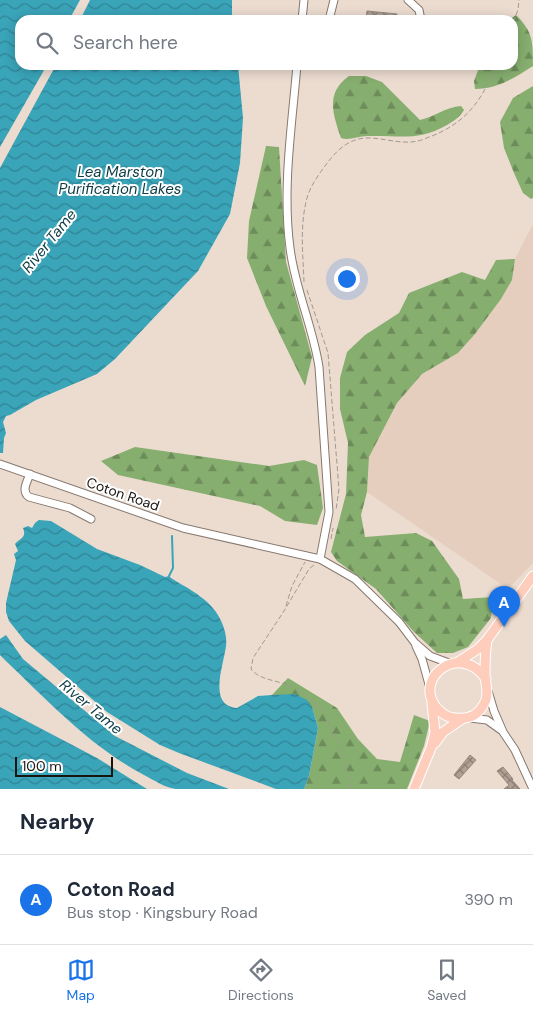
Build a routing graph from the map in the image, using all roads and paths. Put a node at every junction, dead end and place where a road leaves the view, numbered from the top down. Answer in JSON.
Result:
{"nodes":[{"id":1,"x":304,"y":0,"type":"edge"},
{"id":2,"x":334,"y":0,"type":"edge"},
{"id":3,"x":408,"y":0,"type":"edge"},
{"id":4,"x":519,"y":0,"type":"edge"},
{"id":5,"x":302,"y":15,"type":"edge"},
{"id":6,"x":330,"y":15,"type":"edge"},
{"id":7,"x":420,"y":15,"type":"edge"},
{"id":8,"x":516,"y":15,"type":"edge"},
{"id":9,"x":297,"y":70,"type":"edge"},
{"id":10,"x":494,"y":70,"type":"edge"},
{"id":11,"x":0,"y":464,"type":"edge"},
{"id":12,"x":30,"y":474,"type":"junction"},
{"id":13,"x":336,"y":513,"type":"dead end"},
{"id":14,"x":91,"y":519,"type":"dead end"},
{"id":15,"x":334,"y":522,"type":"dead end"},
{"id":16,"x":328,"y":545,"type":"dead end"},
{"id":17,"x":309,"y":556,"type":"junction"},
{"id":18,"x":320,"y":559,"type":"junction"},
{"id":19,"x":533,"y":576,"type":"edge"},
{"id":20,"x":284,"y":611,"type":"junction"},
{"id":21,"x":487,"y":640,"type":"junction"},
{"id":22,"x":415,"y":643,"type":"junction"},
{"id":23,"x":453,"y":663,"type":"junction"},
{"id":24,"x":486,"y":679,"type":"junction"},
{"id":25,"x":430,"y":688,"type":"junction"},
{"id":26,"x":488,"y":691,"type":"junction"},
{"id":27,"x":432,"y":699,"type":"junction"},
{"id":28,"x":466,"y":718,"type":"junction"},
{"id":29,"x":503,"y":732,"type":"junction"},
{"id":30,"x":432,"y":748,"type":"junction"},
{"id":31,"x":533,"y":788,"type":"edge"},
{"id":32,"x":351,"y":789,"type":"edge"},
{"id":33,"x":414,"y":789,"type":"edge"}],
"edges":[{"from":1,"to":5,"type":"street"},
{"from":2,"to":6,"type":"street"},
{"from":3,"to":7,"type":"street"},
{"from":4,"to":8,"type":"path"},
{"from":9,"to":18,"type":"street"},
{"from":10,"to":13,"type":"path"},
{"from":11,"to":12,"type":"street","name":"Coton Road"},
{"from":12,"to":14,"type":"street"},
{"from":12,"to":17,"type":"street","name":"Coton Road"},
{"from":15,"to":16,"type":"path"},
{"from":17,"to":18,"type":"street","name":"Coton Road"},
{"from":17,"to":20,"type":"path"},
{"from":18,"to":20,"type":"path"},
{"from":18,"to":22,"type":"street","name":"Coton Road"},
{"from":19,"to":21,"type":"main road"},
{"from":20,"to":32,"type":"path"},
{"from":21,"to":23,"type":"main road"},
{"from":21,"to":24,"type":"main road"},
{"from":22,"to":23,"type":"street","name":"Coton Road"},
{"from":22,"to":25,"type":"street","name":"Coton Road"},
{"from":23,"to":24,"type":"main road"},
{"from":23,"to":25,"type":"main road"},
{"from":24,"to":26,"type":"main road"},
{"from":25,"to":27,"type":"main road"},
{"from":26,"to":28,"type":"main road"},
{"from":26,"to":29,"type":"street"},
{"from":27,"to":28,"type":"main road"},
{"from":27,"to":30,"type":"main road"},
{"from":28,"to":29,"type":"street"},
{"from":28,"to":30,"type":"main road"},
{"from":29,"to":31,"type":"street"},
{"from":30,"to":33,"type":"main road"}]}
